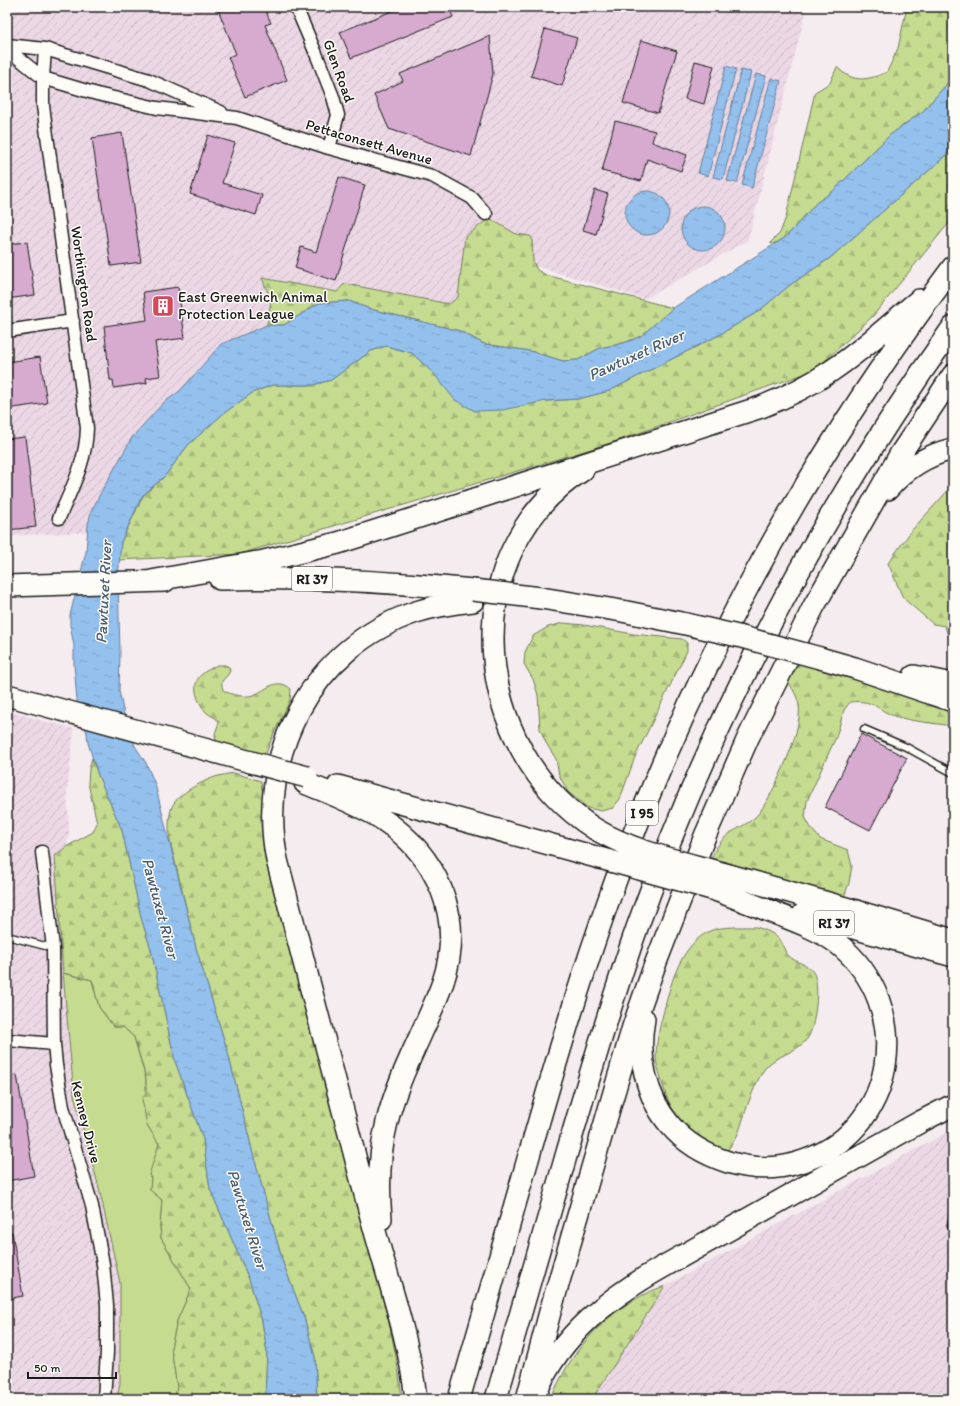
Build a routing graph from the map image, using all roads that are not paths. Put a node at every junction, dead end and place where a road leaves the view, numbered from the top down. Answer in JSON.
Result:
{"nodes":[{"id":1,"x":296,"y":7,"type":"edge"},
{"id":2,"x":7,"y":45,"type":"edge"},
{"id":3,"x":7,"y":49,"type":"edge"},
{"id":4,"x":45,"y":49,"type":"junction"},
{"id":5,"x":43,"y":78,"type":"junction"},
{"id":6,"x":233,"y":118,"type":"junction"},
{"id":7,"x":329,"y":148,"type":"junction"},
{"id":8,"x":486,"y":214,"type":"dead end"},
{"id":9,"x":948,"y":273,"type":"edge"},
{"id":10,"x":73,"y":321,"type":"junction"},
{"id":11,"x":953,"y":327,"type":"edge"},
{"id":12,"x":7,"y":330,"type":"edge"},
{"id":13,"x":953,"y":375,"type":"edge"},
{"id":14,"x":953,"y":448,"type":"edge"},
{"id":15,"x":617,"y":453,"type":"junction"},
{"id":16,"x":60,"y":518,"type":"dead end"},
{"id":17,"x":862,"y":522,"type":"junction"},
{"id":18,"x":151,"y":581,"type":"junction"},
{"id":19,"x":7,"y":586,"type":"edge"},
{"id":20,"x":473,"y":596,"type":"junction"},
{"id":21,"x":820,"y":658,"type":"junction"},
{"id":22,"x":953,"y":684,"type":"edge"},
{"id":23,"x":7,"y":695,"type":"edge"},
{"id":24,"x":953,"y":701,"type":"edge"},
{"id":25,"x":864,"y":729,"type":"dead end"},
{"id":26,"x":953,"y":773,"type":"edge"},
{"id":27,"x":306,"y":780,"type":"junction"},
{"id":28,"x":42,"y":852,"type":"dead end"},
{"id":29,"x":719,"y":881,"type":"junction"},
{"id":30,"x":668,"y":934,"type":"junction"},
{"id":31,"x":7,"y":936,"type":"edge"},
{"id":32,"x":953,"y":940,"type":"edge"},
{"id":33,"x":53,"y":948,"type":"junction"},
{"id":34,"x":953,"y":956,"type":"edge"},
{"id":35,"x":7,"y":1040,"type":"edge"},
{"id":36,"x":54,"y":1044,"type":"junction"},
{"id":37,"x":953,"y":1105,"type":"edge"},
{"id":38,"x":953,"y":1215,"type":"edge"},
{"id":39,"x":953,"y":1231,"type":"edge"},
{"id":40,"x":399,"y":1317,"type":"junction"},
{"id":41,"x":104,"y":1399,"type":"edge"},
{"id":42,"x":416,"y":1399,"type":"edge"},
{"id":43,"x":459,"y":1399,"type":"edge"},
{"id":44,"x":496,"y":1399,"type":"edge"},
{"id":45,"x":527,"y":1399,"type":"edge"},
{"id":46,"x":534,"y":1399,"type":"edge"}],
"edges":[{"from":1,"to":7,"type":"street","name":"Glen Road"},
{"from":2,"to":4,"type":"street","name":"Pettaconsett Avenue"},
{"from":3,"to":5,"type":"street","name":"Pettaconsett Avenue"},
{"from":4,"to":5,"type":"street","name":"Worthington Road"},
{"from":4,"to":6,"type":"street","name":"Pettaconsett Avenue"},
{"from":5,"to":6,"type":"street","name":"Pettaconsett Avenue"},
{"from":5,"to":10,"type":"street","name":"Worthington Road"},
{"from":6,"to":7,"type":"street","name":"Pettaconsett Avenue"},
{"from":7,"to":8,"type":"street","name":"Pettaconsett Avenue"},
{"from":9,"to":15,"type":"highway"},
{"from":9,"to":43,"type":"highway","number":"I 95"},
{"from":10,"to":12,"type":"street"},
{"from":10,"to":16,"type":"street","name":"Worthington Road"},
{"from":11,"to":44,"type":"highway","number":"I 95"},
{"from":13,"to":17,"type":"highway"},
{"from":14,"to":17,"type":"highway"},
{"from":15,"to":18,"type":"highway"},
{"from":15,"to":29,"type":"highway","bridge":true},
{"from":17,"to":30,"type":"highway"},
{"from":18,"to":19,"type":"highway","number":"RI 37"},
{"from":18,"to":20,"type":"highway","number":"RI 37"},
{"from":20,"to":21,"type":"highway","number":"RI 37","bridge":true},
{"from":20,"to":40,"type":"highway"},
{"from":21,"to":22,"type":"highway"},
{"from":21,"to":24,"type":"highway","number":"RI 37"},
{"from":23,"to":27,"type":"highway","number":"RI 37","bridge":true},
{"from":25,"to":26,"type":"lane"},
{"from":27,"to":29,"type":"highway","number":"RI 37","bridge":true},
{"from":27,"to":40,"type":"highway"},
{"from":28,"to":33,"type":"street","name":"Kenney Drive"},
{"from":29,"to":30,"type":"highway"},
{"from":29,"to":32,"type":"highway"},
{"from":29,"to":34,"type":"highway","number":"RI 37"},
{"from":30,"to":45,"type":"highway"},
{"from":31,"to":33,"type":"lane"},
{"from":33,"to":36,"type":"street","name":"Kenney Drive"},
{"from":35,"to":36,"type":"street"},
{"from":36,"to":41,"type":"street","name":"Kenney Drive"},
{"from":37,"to":46,"type":"highway"},
{"from":38,"to":39,"type":"lane"},
{"from":40,"to":42,"type":"highway"}]}
